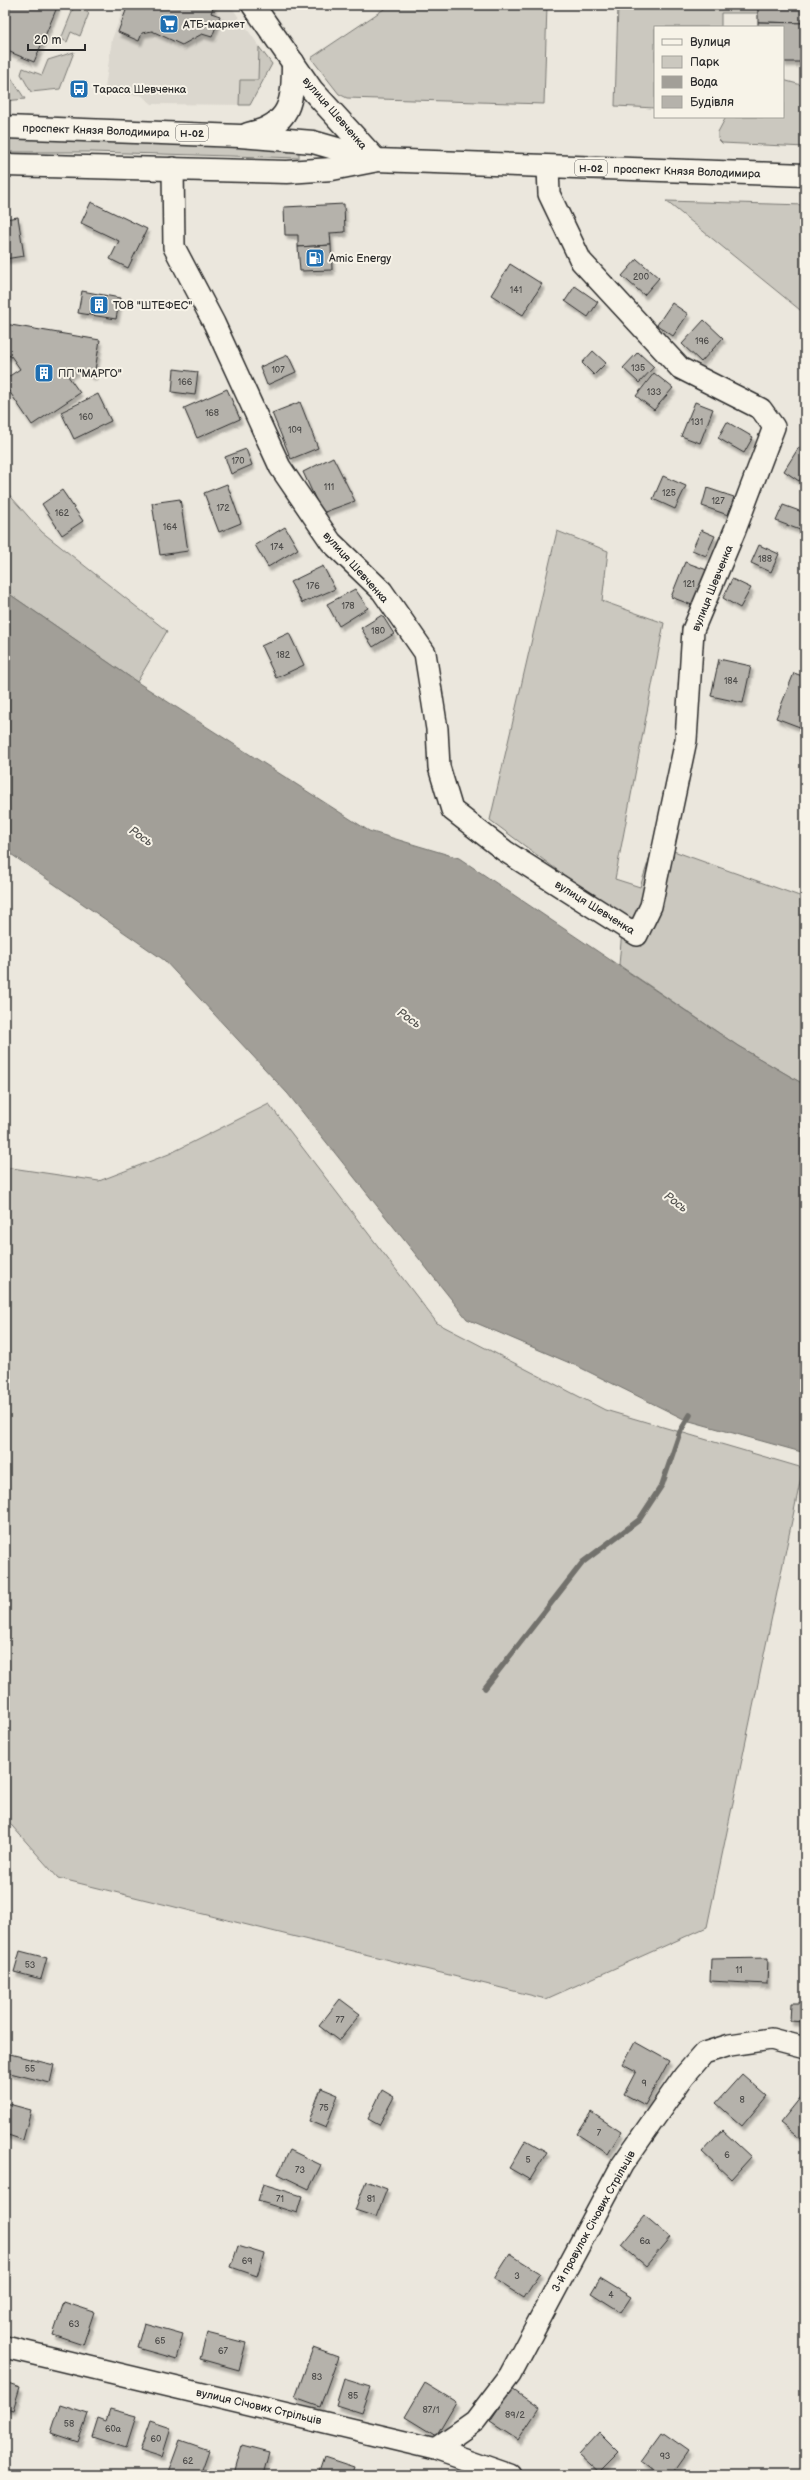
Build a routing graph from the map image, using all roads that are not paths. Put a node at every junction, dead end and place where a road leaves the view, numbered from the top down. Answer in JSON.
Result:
{"nodes":[{"id":1,"x":253,"y":5,"type":"edge"},
{"id":2,"x":293,"y":62,"type":"junction"},
{"id":3,"x":5,"y":127,"type":"edge"},
{"id":4,"x":240,"y":136,"type":"junction"},
{"id":5,"x":376,"y":160,"type":"junction"},
{"id":6,"x":5,"y":165,"type":"edge"},
{"id":7,"x":548,"y":166,"type":"junction"},
{"id":8,"x":173,"y":168,"type":"junction"},
{"id":9,"x":805,"y":175,"type":"edge"},
{"id":10,"x":805,"y":2035,"type":"edge"},
{"id":11,"x":771,"y":2039,"type":"junction"},
{"id":12,"x":805,"y":2048,"type":"edge"},
{"id":13,"x":5,"y":2347,"type":"edge"},
{"id":14,"x":434,"y":2449,"type":"junction"},
{"id":15,"x":510,"y":2475,"type":"edge"}],
"edges":[{"from":1,"to":2,"type":"main road","name":"вулиця Шевченка"},
{"from":2,"to":4,"type":"main road"},
{"from":2,"to":5,"type":"main road","name":"вулиця Шевченка"},
{"from":3,"to":4,"type":"main road","name":"проспект Князя Володимира","number":"Н-02"},
{"from":4,"to":5,"type":"main road","name":"проспект Князя Володимира","number":"Н-02"},
{"from":5,"to":7,"type":"main road","name":"проспект Князя Володимира","number":"Н-02"},
{"from":5,"to":8,"type":"main road","name":"проспект Князя Володимира","number":"Н-02"},
{"from":6,"to":8,"type":"main road","name":"проспект Князя Володимира","number":"Н-02"},
{"from":7,"to":8,"type":"street","name":"вулиця Шевченка"},
{"from":7,"to":9,"type":"main road","name":"проспект Князя Володимира","number":"Н-02"},
{"from":10,"to":11,"type":"street"},
{"from":11,"to":12,"type":"street","name":"3-й провулок Січових Стрільців"},
{"from":11,"to":14,"type":"street","name":"3-й провулок Січових Стрільців"},
{"from":13,"to":14,"type":"street","name":"вулиця Січових Стрільців"},
{"from":14,"to":15,"type":"street","name":"вулиця Січових Стрільців"}]}
